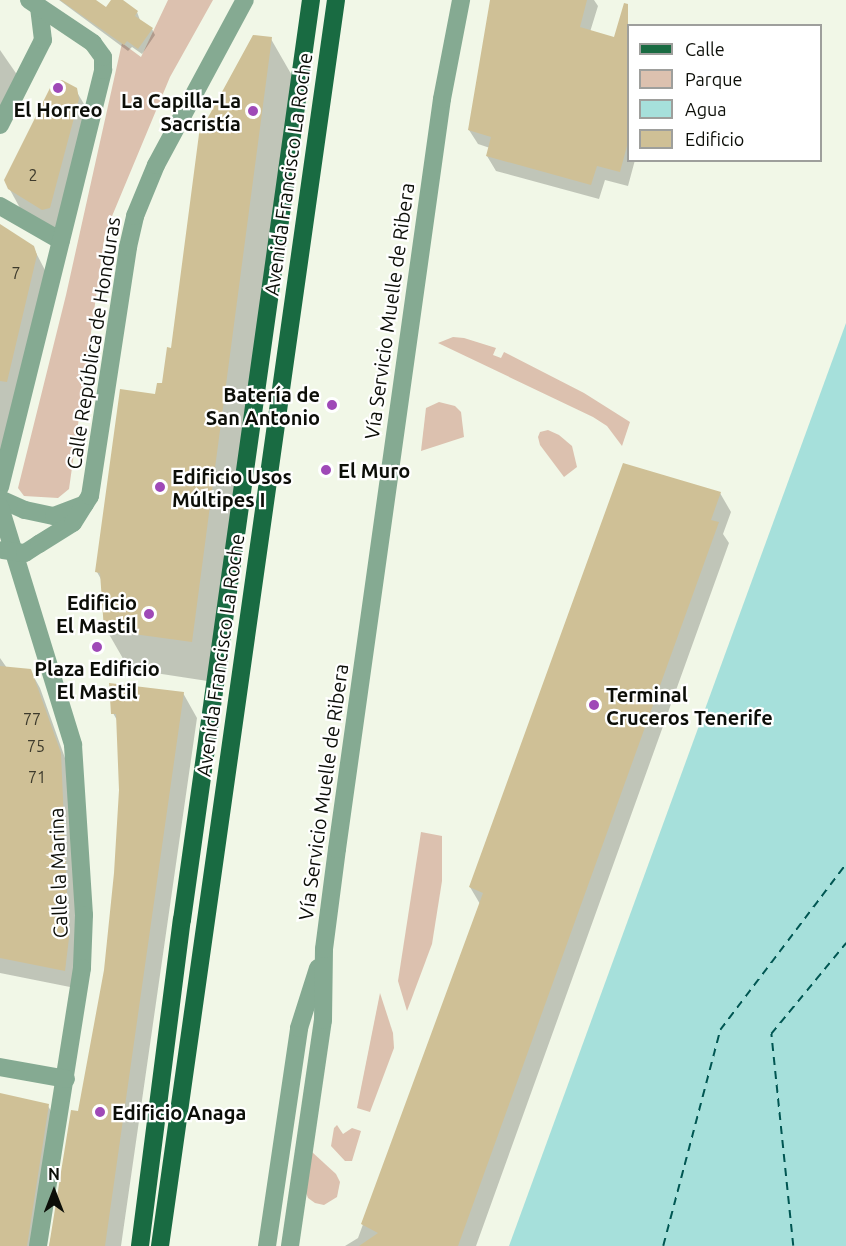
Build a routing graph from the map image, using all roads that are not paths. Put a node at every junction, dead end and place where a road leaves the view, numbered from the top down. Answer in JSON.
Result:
{"nodes":[{"id":1,"x":245,"y":0,"type":"edge"},
{"id":2,"x":311,"y":0,"type":"edge"},
{"id":3,"x":336,"y":0,"type":"edge"},
{"id":4,"x":461,"y":0,"type":"edge"},
{"id":5,"x":34,"y":3,"type":"edge"},
{"id":6,"x":0,"y":124,"type":"edge"},
{"id":7,"x":0,"y":206,"type":"edge"},
{"id":8,"x":61,"y":241,"type":"junction"},
{"id":9,"x":0,"y":487,"type":"edge"},
{"id":10,"x":0,"y":499,"type":"edge"},
{"id":11,"x":87,"y":503,"type":"junction"},
{"id":12,"x":0,"y":507,"type":"edge"},
{"id":13,"x":7,"y":550,"type":"edge"},
{"id":14,"x":324,"y":949,"type":"junction"},
{"id":15,"x":0,"y":1067,"type":"edge"},
{"id":16,"x":66,"y":1078,"type":"junction"},
{"id":17,"x":38,"y":1246,"type":"edge"},
{"id":18,"x":140,"y":1246,"type":"edge"},
{"id":19,"x":160,"y":1246,"type":"edge"},
{"id":20,"x":267,"y":1246,"type":"edge"},
{"id":21,"x":290,"y":1246,"type":"edge"}],
"edges":[{"from":1,"to":11,"type":"street","name":"Calle República de Honduras"},
{"from":2,"to":18,"type":"main road","name":"Avenida Francisco La Roche"},
{"from":3,"to":19,"type":"main road","name":"Avenida Francisco La Roche"},
{"from":4,"to":14,"type":"street","name":"Vía Servicio Muelle de Ribera"},
{"from":5,"to":6,"type":"street"},
{"from":5,"to":8,"type":"street"},
{"from":7,"to":8,"type":"street"},
{"from":8,"to":9,"type":"street"},
{"from":10,"to":11,"type":"street"},
{"from":11,"to":13,"type":"street","name":"Calle República de Honduras"},
{"from":12,"to":13,"type":"street","name":"Calle la Marina"},
{"from":13,"to":16,"type":"street","name":"Calle la Marina"},
{"from":14,"to":20,"type":"street","name":"Vía Servicio Muelle de Ribera"},
{"from":14,"to":21,"type":"street","name":"Vía Servicio Muelle de Ribera"},
{"from":15,"to":16,"type":"street"},
{"from":16,"to":17,"type":"street","name":"Calle la Marina"}]}
